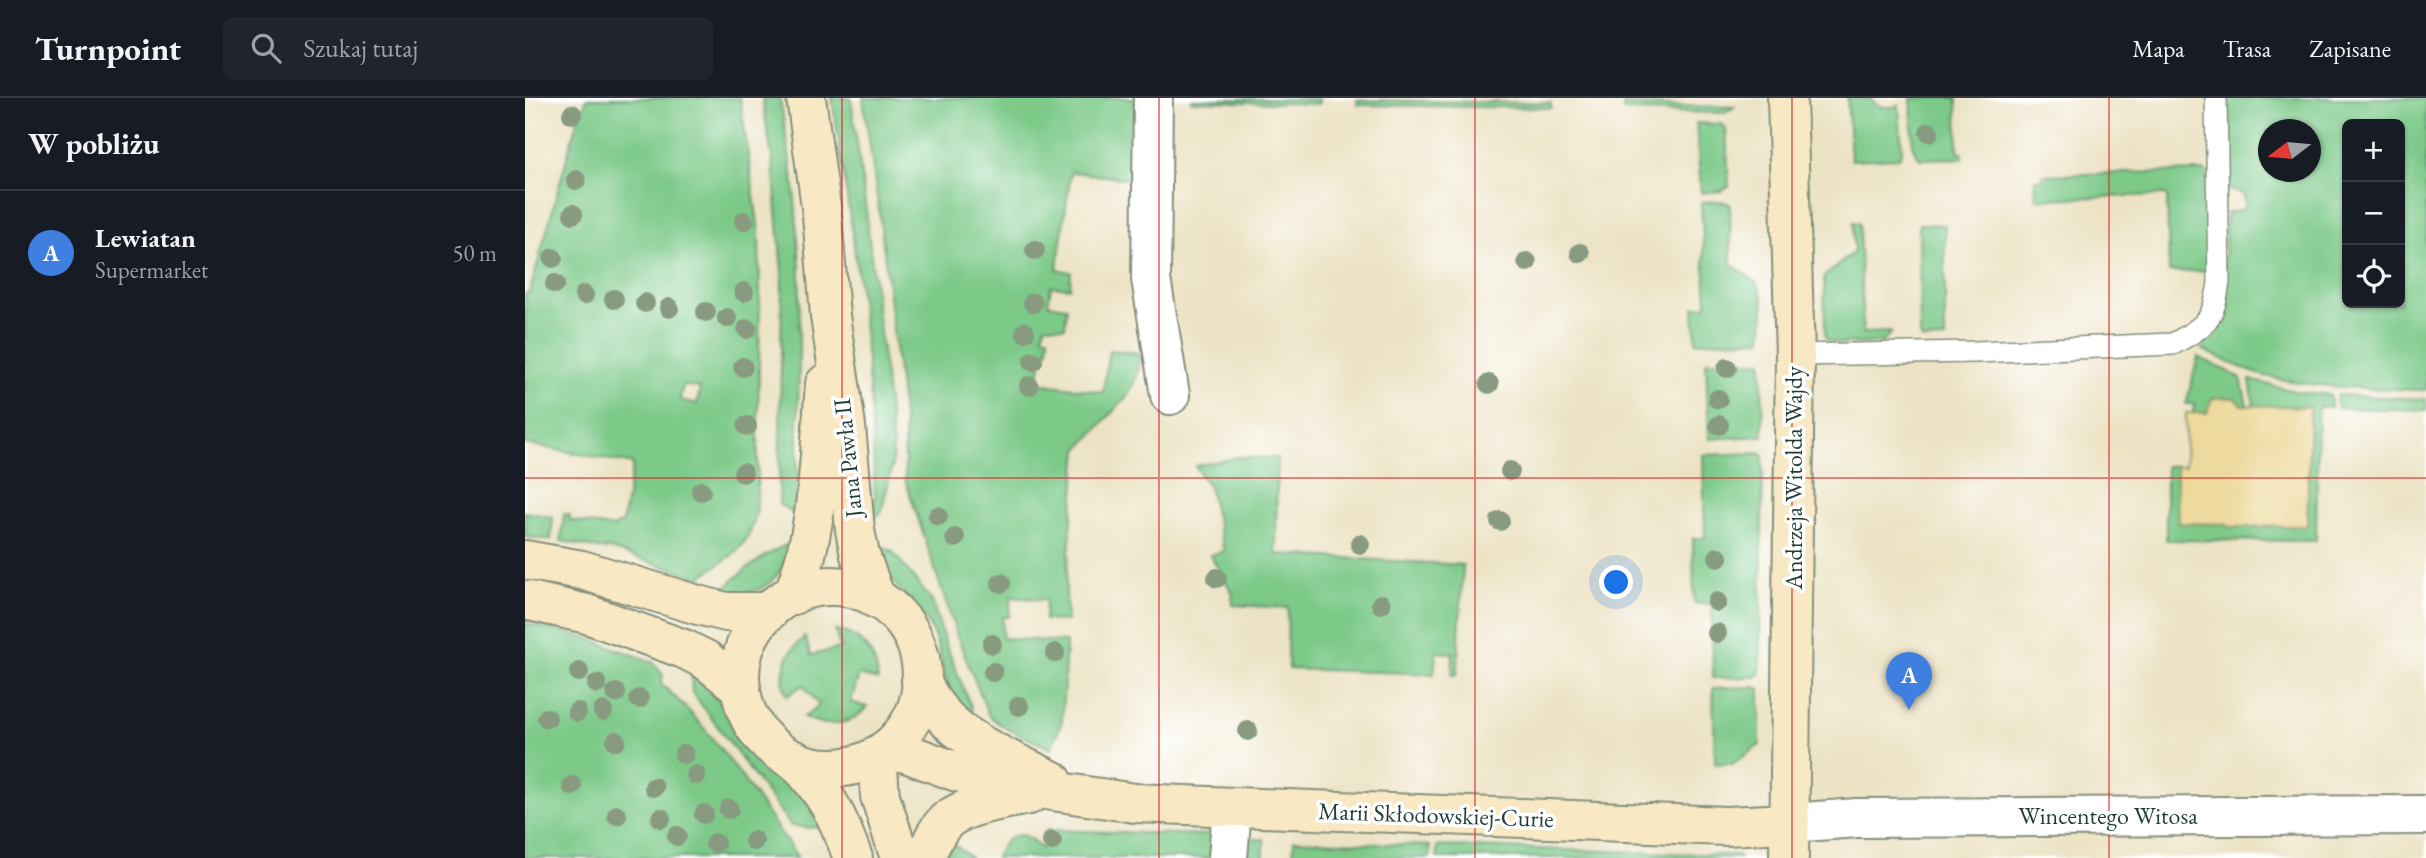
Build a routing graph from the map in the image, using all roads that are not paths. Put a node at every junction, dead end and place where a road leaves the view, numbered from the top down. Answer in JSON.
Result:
{"nodes":[{"id":1,"x":806,"y":98,"type":"edge"},
{"id":2,"x":1153,"y":98,"type":"edge"},
{"id":3,"x":1787,"y":98,"type":"edge"},
{"id":4,"x":2216,"y":98,"type":"edge"},
{"id":5,"x":830,"y":316,"type":"junction"},
{"id":6,"x":1795,"y":355,"type":"junction"},
{"id":7,"x":1170,"y":395,"type":"dead end"},
{"id":8,"x":525,"y":560,"type":"edge"},
{"id":9,"x":876,"y":599,"type":"junction"},
{"id":10,"x":525,"y":600,"type":"edge"},
{"id":11,"x":780,"y":603,"type":"junction"},
{"id":12,"x":921,"y":681,"type":"junction"},
{"id":13,"x":741,"y":688,"type":"junction"},
{"id":14,"x":881,"y":753,"type":"junction"},
{"id":15,"x":795,"y":760,"type":"junction"},
{"id":16,"x":1064,"y":794,"type":"junction"},
{"id":17,"x":1232,"y":807,"type":"junction"},
{"id":18,"x":2426,"y":815,"type":"edge"},
{"id":19,"x":1789,"y":840,"type":"edge"},
{"id":20,"x":853,"y":858,"type":"edge"},
{"id":21,"x":900,"y":858,"type":"edge"},
{"id":22,"x":925,"y":858,"type":"edge"},
{"id":23,"x":1228,"y":858,"type":"edge"}],
"edges":[{"from":1,"to":5,"type":"street","name":"Jana Pawła II"},
{"from":2,"to":7,"type":"street"},
{"from":3,"to":6,"type":"street","name":"Andrzeja Witolda Wajdy"},
{"from":4,"to":6,"type":"lane"},
{"from":5,"to":9,"type":"street","name":"Jana Pawła II"},
{"from":5,"to":11,"type":"street","name":"Jana Pawła II"},
{"from":6,"to":19,"type":"street","name":"Andrzeja Witolda Wajdy"},
{"from":8,"to":11,"type":"street"},
{"from":9,"to":11,"type":"street"},
{"from":9,"to":12,"type":"street"},
{"from":10,"to":13,"type":"street"},
{"from":11,"to":13,"type":"street"},
{"from":12,"to":14,"type":"street"},
{"from":12,"to":16,"type":"street","name":"Marii Skłodowskiej-Curie"},
{"from":13,"to":15,"type":"street"},
{"from":14,"to":15,"type":"street"},
{"from":14,"to":16,"type":"street","name":"Marii Skłodowskiej-Curie"},
{"from":14,"to":21,"type":"street"},
{"from":15,"to":20,"type":"street"},
{"from":16,"to":17,"type":"street","name":"Marii Skłodowskiej-Curie"},
{"from":16,"to":22,"type":"street"},
{"from":17,"to":19,"type":"street","name":"Marii Skłodowskiej-Curie"},
{"from":17,"to":23,"type":"street"},
{"from":18,"to":19,"type":"street","name":"Wincentego Witosa"}]}
